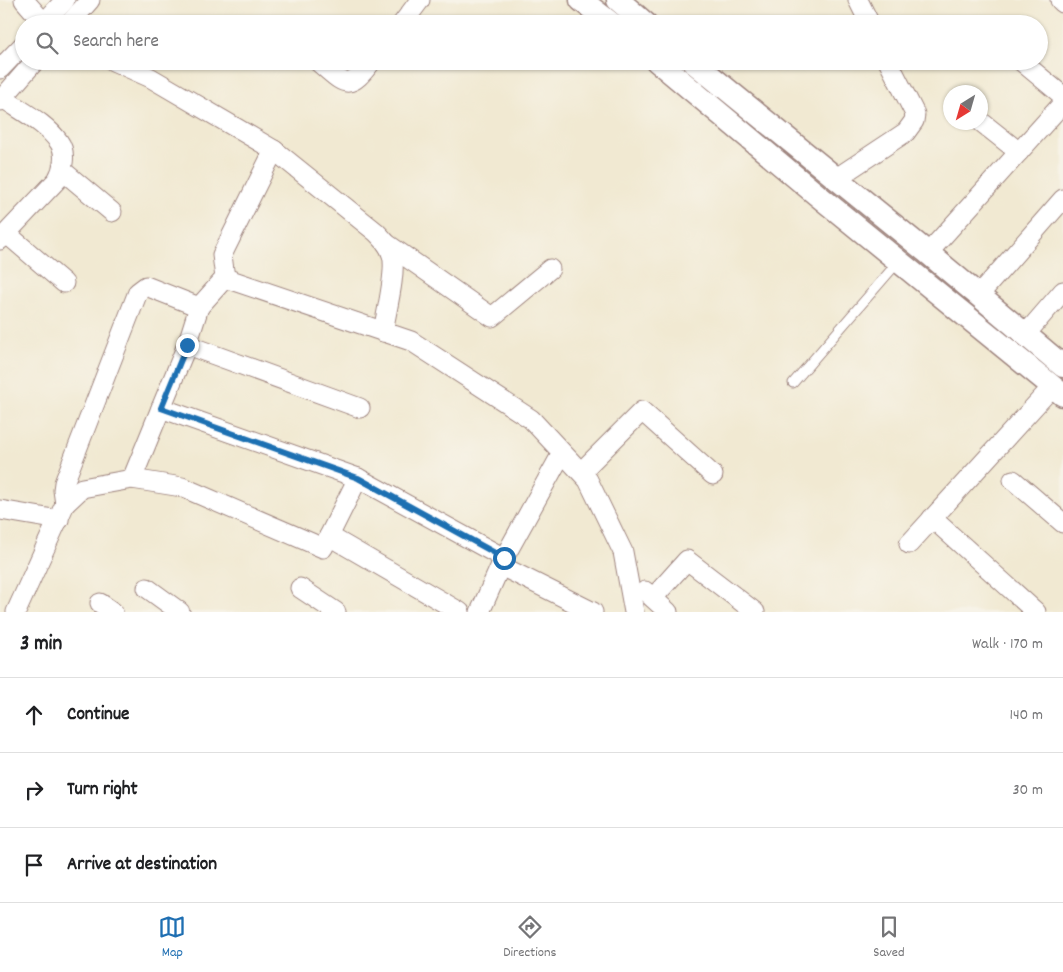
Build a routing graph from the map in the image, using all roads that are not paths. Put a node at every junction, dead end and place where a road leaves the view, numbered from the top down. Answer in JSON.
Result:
{"nodes":[{"id":1,"x":24,"y":0,"type":"edge"},
{"id":2,"x":65,"y":0,"type":"edge"},
{"id":3,"x":90,"y":0,"type":"edge"},
{"id":4,"x":420,"y":0,"type":"edge"},
{"id":5,"x":618,"y":0,"type":"edge"},
{"id":6,"x":858,"y":0,"type":"edge"},
{"id":7,"x":1060,"y":0,"type":"edge"},
{"id":8,"x":1063,"y":3,"type":"edge"},
{"id":9,"x":37,"y":15,"type":"edge"},
{"id":10,"x":51,"y":15,"type":"edge"},
{"id":11,"x":77,"y":15,"type":"edge"},
{"id":12,"x":409,"y":15,"type":"edge"},
{"id":13,"x":636,"y":15,"type":"edge"},
{"id":14,"x":866,"y":15,"type":"edge"},
{"id":15,"x":15,"y":54,"type":"edge"},
{"id":16,"x":0,"y":70,"type":"edge"},
{"id":17,"x":27,"y":70,"type":"edge"},
{"id":18,"x":133,"y":70,"type":"edge"},
{"id":19,"x":328,"y":70,"type":"edge"},
{"id":20,"x":364,"y":70,"type":"edge"},
{"id":21,"x":668,"y":70,"type":"edge"},
{"id":22,"x":703,"y":70,"type":"edge"},
{"id":23,"x":892,"y":70,"type":"edge"},
{"id":24,"x":1032,"y":70,"type":"edge"},
{"id":25,"x":1063,"y":96,"type":"edge"},
{"id":26,"x":1,"y":99,"type":"edge"},
{"id":27,"x":1063,"y":103,"type":"edge"},
{"id":28,"x":988,"y":127,"type":"edge"},
{"id":29,"x":274,"y":150,"type":"junction"},
{"id":30,"x":1019,"y":152,"type":"junction"},
{"id":31,"x":62,"y":171,"type":"junction"},
{"id":32,"x":835,"y":179,"type":"junction"},
{"id":33,"x":1063,"y":200,"type":"edge"},
{"id":34,"x":112,"y":212,"type":"dead end"},
{"id":35,"x":3,"y":237,"type":"edge"},
{"id":36,"x":386,"y":243,"type":"junction"},
{"id":37,"x":928,"y":253,"type":"junction"},
{"id":38,"x":898,"y":261,"type":"junction"},
{"id":39,"x":550,"y":269,"type":"dead end"},
{"id":40,"x":225,"y":278,"type":"junction"},
{"id":41,"x":64,"y":283,"type":"dead end"},
{"id":42,"x":1063,"y":291,"type":"edge"},
{"id":43,"x":978,"y":296,"type":"junction"},
{"id":44,"x":199,"y":307,"type":"junction"},
{"id":45,"x":383,"y":332,"type":"junction"},
{"id":46,"x":1025,"y":335,"type":"junction"},
{"id":47,"x":187,"y":345,"type":"junction"},
{"id":48,"x":1063,"y":366,"type":"edge"},
{"id":49,"x":793,"y":383,"type":"dead end"},
{"id":50,"x":1058,"y":390,"type":"edge"},
{"id":51,"x":161,"y":408,"type":"junction"},
{"id":52,"x":360,"y":408,"type":"dead end"},
{"id":53,"x":562,"y":452,"type":"junction"},
{"id":54,"x":581,"y":472,"type":"junction"},
{"id":55,"x":713,"y":475,"type":"dead end"},
{"id":56,"x":358,"y":478,"type":"junction"},
{"id":57,"x":132,"y":479,"type":"junction"},
{"id":58,"x":1013,"y":480,"type":"dead end"},
{"id":59,"x":0,"y":510,"type":"edge"},
{"id":60,"x":62,"y":512,"type":"junction"},
{"id":61,"x":932,"y":518,"type":"junction"},
{"id":62,"x":1063,"y":523,"type":"edge"},
{"id":63,"x":329,"y":536,"type":"junction"},
{"id":64,"x":909,"y":544,"type":"dead end"},
{"id":65,"x":503,"y":562,"type":"junction"},
{"id":66,"x":628,"y":575,"type":"junction"},
{"id":67,"x":147,"y":588,"type":"dead end"},
{"id":68,"x":300,"y":588,"type":"dead end"},
{"id":69,"x":653,"y":598,"type":"junction"},
{"id":70,"x":16,"y":612,"type":"edge"},
{"id":71,"x":180,"y":612,"type":"edge"},
{"id":72,"x":336,"y":612,"type":"edge"},
{"id":73,"x":460,"y":612,"type":"edge"},
{"id":74,"x":480,"y":612,"type":"edge"},
{"id":75,"x":593,"y":612,"type":"edge"},
{"id":76,"x":634,"y":612,"type":"edge"},
{"id":77,"x":668,"y":612,"type":"edge"},
{"id":78,"x":754,"y":612,"type":"edge"},
{"id":79,"x":1036,"y":612,"type":"edge"}],
"edges":[{"from":1,"to":9,"type":"street"},
{"from":2,"to":10,"type":"street"},
{"from":3,"to":11,"type":"street"},
{"from":4,"to":12,"type":"street"},
{"from":5,"to":13,"type":"street"},
{"from":6,"to":14,"type":"street"},
{"from":7,"to":8,"type":"street"},
{"from":15,"to":16,"type":"street"},
{"from":17,"to":26,"type":"street"},
{"from":18,"to":29,"type":"street"},
{"from":19,"to":20,"type":"street"},
{"from":21,"to":38,"type":"street"},
{"from":22,"to":32,"type":"street"},
{"from":23,"to":32,"type":"street"},
{"from":24,"to":25,"type":"street"},
{"from":26,"to":31,"type":"street"},
{"from":27,"to":30,"type":"street"},
{"from":28,"to":30,"type":"street"},
{"from":29,"to":36,"type":"street"},
{"from":29,"to":40,"type":"street"},
{"from":30,"to":37,"type":"street"},
{"from":31,"to":34,"type":"street"},
{"from":31,"to":35,"type":"street"},
{"from":32,"to":37,"type":"street"},
{"from":33,"to":43,"type":"street"},
{"from":35,"to":41,"type":"street"},
{"from":36,"to":39,"type":"street"},
{"from":36,"to":45,"type":"street"},
{"from":37,"to":43,"type":"street"},
{"from":38,"to":49,"type":"lane"},
{"from":38,"to":50,"type":"street"},
{"from":40,"to":44,"type":"street"},
{"from":40,"to":45,"type":"street"},
{"from":42,"to":46,"type":"street"},
{"from":43,"to":46,"type":"street"},
{"from":44,"to":47,"type":"street"},
{"from":44,"to":60,"type":"street"},
{"from":45,"to":53,"type":"street"},
{"from":46,"to":48,"type":"street"},
{"from":47,"to":51,"type":"street"},
{"from":47,"to":52,"type":"street"},
{"from":50,"to":61,"type":"street"},
{"from":51,"to":56,"type":"street"},
{"from":51,"to":57,"type":"street"},
{"from":53,"to":54,"type":"street"},
{"from":53,"to":65,"type":"street"},
{"from":54,"to":55,"type":"street"},
{"from":54,"to":66,"type":"street"},
{"from":56,"to":63,"type":"street"},
{"from":56,"to":65,"type":"street"},
{"from":57,"to":60,"type":"street"},
{"from":57,"to":63,"type":"street"},
{"from":58,"to":62,"type":"street"},
{"from":59,"to":60,"type":"street"},
{"from":60,"to":70,"type":"street"},
{"from":61,"to":64,"type":"street"},
{"from":61,"to":79,"type":"street"},
{"from":63,"to":73,"type":"street"},
{"from":65,"to":74,"type":"street"},
{"from":65,"to":75,"type":"street"},
{"from":66,"to":69,"type":"street"},
{"from":66,"to":76,"type":"street"},
{"from":67,"to":71,"type":"street"},
{"from":68,"to":72,"type":"street"},
{"from":69,"to":77,"type":"street"},
{"from":69,"to":78,"type":"street"}]}
